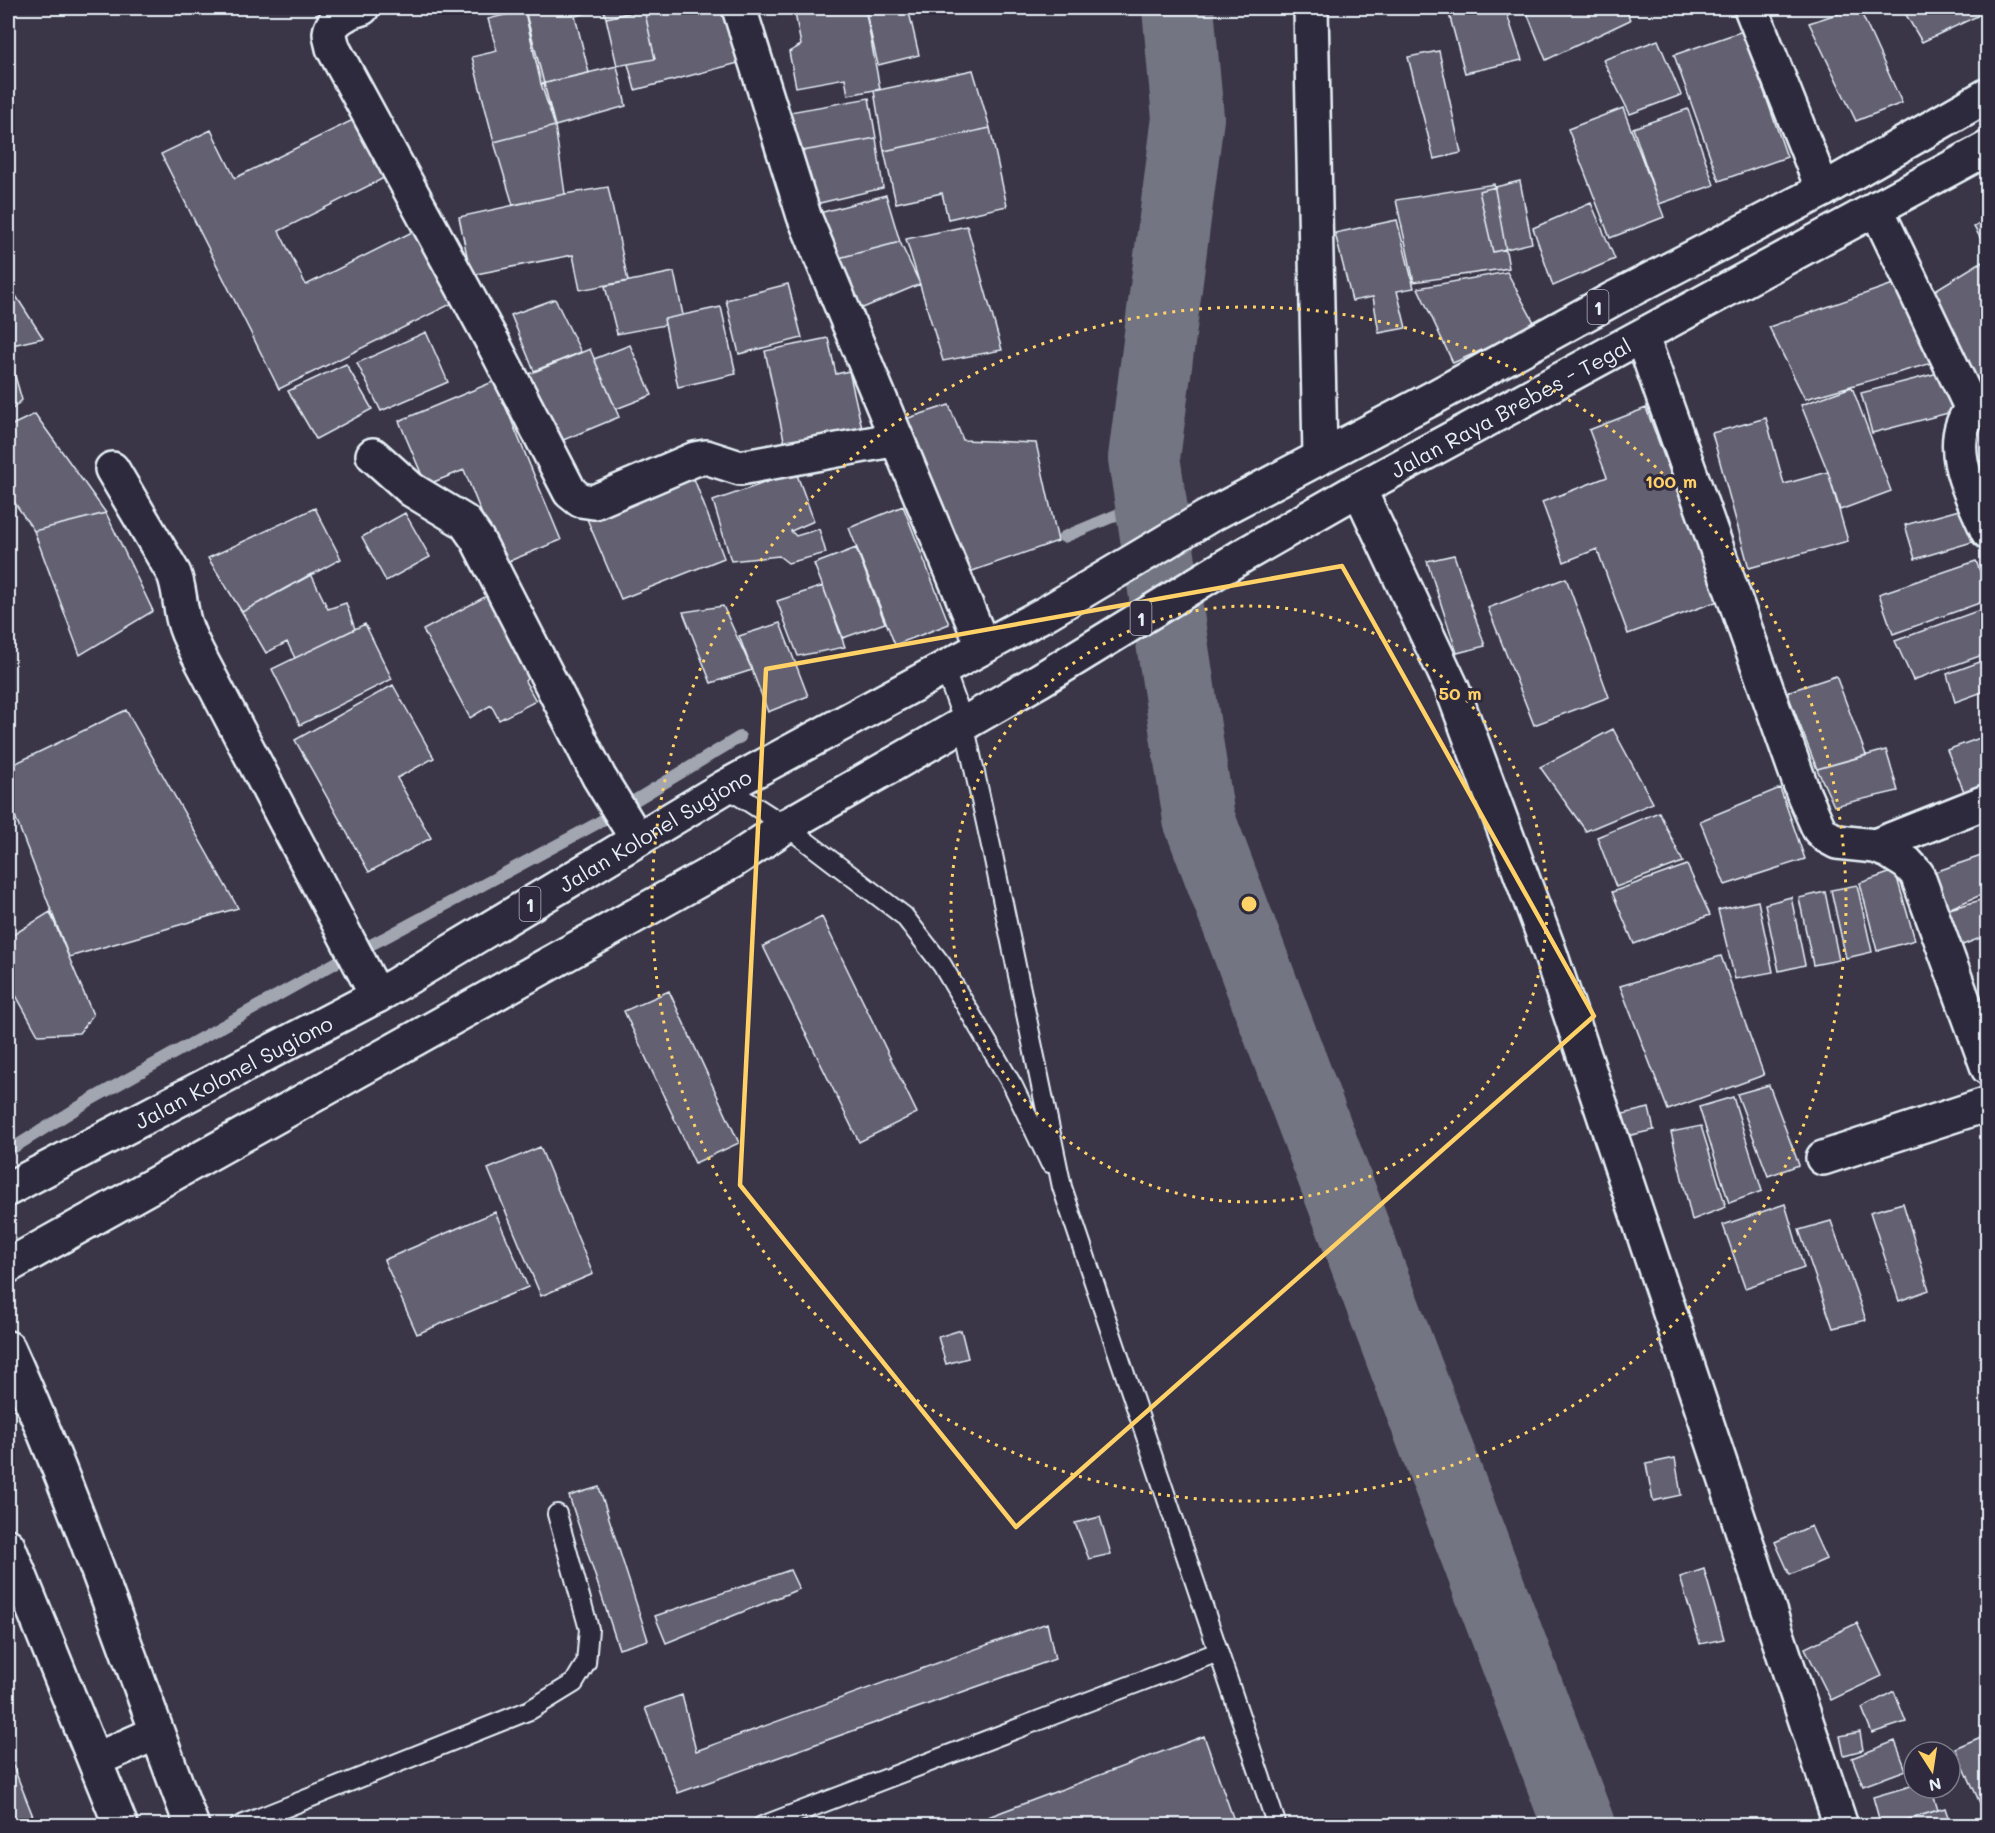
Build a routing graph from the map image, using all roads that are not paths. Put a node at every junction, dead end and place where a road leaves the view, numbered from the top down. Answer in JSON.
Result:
{"nodes":[{"id":1,"x":362,"y":8,"type":"edge"},
{"id":2,"x":739,"y":8,"type":"edge"},
{"id":3,"x":1311,"y":8,"type":"edge"},
{"id":4,"x":1751,"y":8,"type":"edge"},
{"id":5,"x":1988,"y":95,"type":"edge"},
{"id":6,"x":1988,"y":148,"type":"edge"},
{"id":7,"x":1823,"y":190,"type":"junction"},
{"id":8,"x":1876,"y":208,"type":"junction"},
{"id":9,"x":1642,"y":337,"type":"junction"},
{"id":10,"x":1980,"y":405,"type":"edge"},
{"id":11,"x":897,"y":439,"type":"junction"},
{"id":12,"x":374,"y":455,"type":"dead end"},
{"id":13,"x":1320,"y":456,"type":"junction"},
{"id":14,"x":111,"y":469,"type":"dead end"},
{"id":15,"x":1359,"y":489,"type":"junction"},
{"id":16,"x":1988,"y":532,"type":"edge"},
{"id":17,"x":983,"y":646,"type":"junction"},
{"id":18,"x":944,"y":667,"type":"junction"},
{"id":19,"x":964,"y":723,"type":"junction"},
{"id":20,"x":725,"y":788,"type":"junction"},
{"id":21,"x":1988,"y":801,"type":"edge"},
{"id":22,"x":786,"y":826,"type":"junction"},
{"id":23,"x":632,"y":831,"type":"junction"},
{"id":24,"x":1875,"y":846,"type":"junction"},
{"id":25,"x":369,"y":982,"type":"junction"},
{"id":26,"x":1980,"y":1027,"type":"edge"},
{"id":27,"x":1988,"y":1068,"type":"edge"},
{"id":28,"x":1988,"y":1104,"type":"edge"},
{"id":29,"x":1823,"y":1158,"type":"dead end"},
{"id":30,"x":1062,"y":1187,"type":"junction"},
{"id":31,"x":8,"y":1189,"type":"edge"},
{"id":32,"x":9,"y":1259,"type":"edge"},
{"id":33,"x":8,"y":1348,"type":"edge"},
{"id":34,"x":557,"y":1514,"type":"dead end"},
{"id":35,"x":8,"y":1546,"type":"edge"},
{"id":36,"x":1218,"y":1652,"type":"junction"},
{"id":37,"x":156,"y":1733,"type":"junction"},
{"id":38,"x":95,"y":1760,"type":"junction"},
{"id":39,"x":121,"y":1826,"type":"edge"},
{"id":40,"x":192,"y":1826,"type":"edge"},
{"id":41,"x":239,"y":1826,"type":"edge"},
{"id":42,"x":762,"y":1826,"type":"edge"},
{"id":43,"x":1277,"y":1826,"type":"edge"},
{"id":44,"x":1841,"y":1826,"type":"edge"}],
"edges":[{"from":1,"to":11,"type":"main road"},
{"from":2,"to":11,"type":"main road"},
{"from":3,"to":13,"type":"main road"},
{"from":4,"to":7,"type":"main road"},
{"from":5,"to":7,"type":"main road","number":"1"},
{"from":6,"to":8,"type":"main road","name":"Jalan Raya Brebes - Tegal","number":"1"},
{"from":7,"to":13,"type":"main road","number":"1"},
{"from":8,"to":9,"type":"main road","name":"Jalan Raya Brebes - Tegal","number":"1"},
{"from":8,"to":10,"type":"main road"},
{"from":9,"to":15,"type":"main road","name":"Jalan Raya Brebes - Tegal","number":"1"},
{"from":9,"to":24,"type":"main road"},
{"from":10,"to":16,"type":"main road"},
{"from":11,"to":17,"type":"main road"},
{"from":12,"to":23,"type":"main road"},
{"from":13,"to":17,"type":"main road","name":"Jalan Kolonel Sugiono","number":"1"},
{"from":14,"to":25,"type":"main road"},
{"from":15,"to":19,"type":"main road","name":"Jalan Raya Brebes - Tegal","number":"1"},
{"from":15,"to":44,"type":"main road"},
{"from":17,"to":18,"type":"main road","name":"Jalan Kolonel Sugiono","number":"1"},
{"from":18,"to":19,"type":"lane"},
{"from":18,"to":20,"type":"main road","name":"Jalan Kolonel Sugiono","number":"1"},
{"from":19,"to":22,"type":"main road","number":"1"},
{"from":19,"to":30,"type":"lane"},
{"from":20,"to":22,"type":"lane"},
{"from":20,"to":23,"type":"main road","name":"Jalan Kolonel Sugiono","number":"1"},
{"from":21,"to":24,"type":"main road"},
{"from":22,"to":30,"type":"lane"},
{"from":22,"to":32,"type":"main road","number":"1"},
{"from":23,"to":25,"type":"main road","name":"Jalan Kolonel Sugiono","number":"1"},
{"from":24,"to":26,"type":"main road"},
{"from":25,"to":31,"type":"main road","name":"Jalan Kolonel Sugiono","number":"1"},
{"from":26,"to":27,"type":"main road"},
{"from":28,"to":29,"type":"main road"},
{"from":30,"to":36,"type":"lane"},
{"from":33,"to":37,"type":"main road"},
{"from":34,"to":41,"type":"lane"},
{"from":35,"to":38,"type":"main road"},
{"from":36,"to":42,"type":"lane"},
{"from":36,"to":43,"type":"lane"},
{"from":37,"to":38,"type":"main road"},
{"from":37,"to":40,"type":"main road"},
{"from":38,"to":39,"type":"main road"}]}
